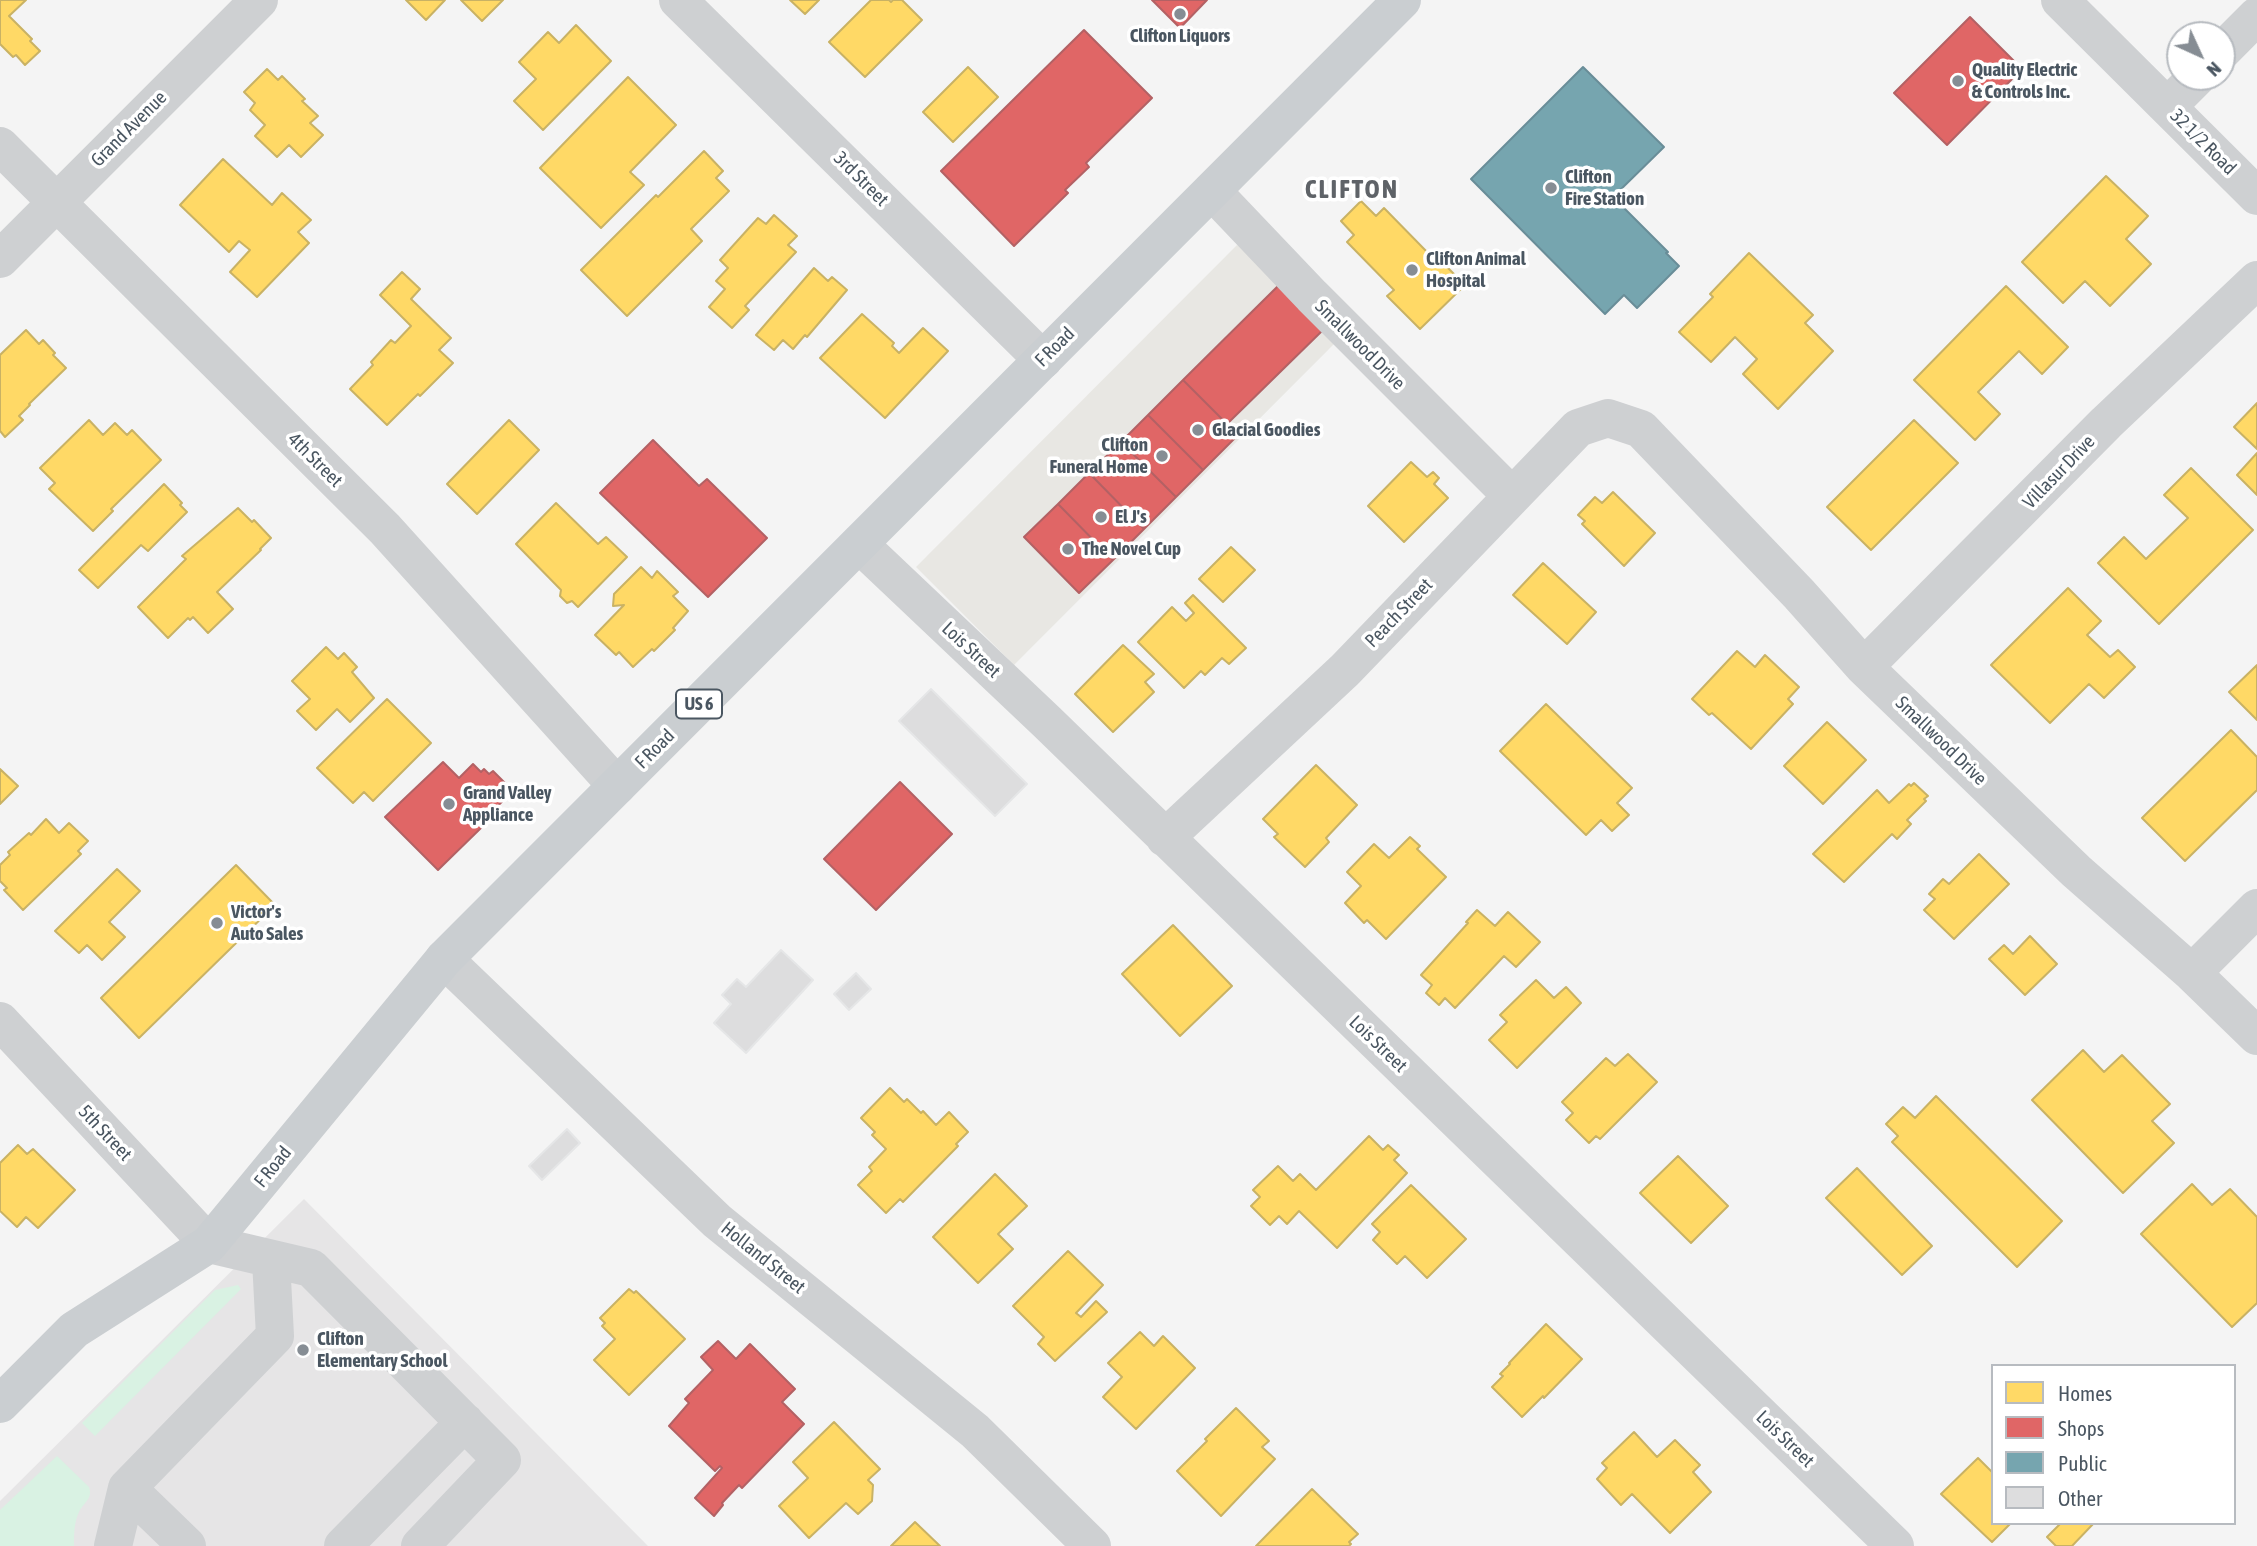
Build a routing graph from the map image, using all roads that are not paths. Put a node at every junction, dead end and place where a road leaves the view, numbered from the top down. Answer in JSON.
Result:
{"nodes":[{"id":1,"x":259,"y":0,"type":"edge"},
{"id":2,"x":678,"y":0,"type":"edge"},
{"id":3,"x":1402,"y":0,"type":"edge"},
{"id":4,"x":2060,"y":0,"type":"edge"},
{"id":5,"x":2257,"y":16,"type":"edge"},
{"id":6,"x":2236,"y":37,"type":"edge"},
{"id":7,"x":2183,"y":91,"type":"edge"},
{"id":8,"x":2168,"y":106,"type":"junction"},
{"id":9,"x":0,"y":146,"type":"edge"},
{"id":10,"x":1212,"y":191,"type":"junction"},
{"id":11,"x":2257,"y":196,"type":"edge"},
{"id":12,"x":55,"y":202,"type":"junction"},
{"id":13,"x":0,"y":259,"type":"edge"},
{"id":14,"x":2257,"y":280,"type":"edge"},
{"id":15,"x":1042,"y":360,"type":"junction"},
{"id":16,"x":1642,"y":429,"type":"joint"},
{"id":17,"x":1512,"y":496,"type":"junction"},
{"id":18,"x":859,"y":544,"type":"junction"},
{"id":19,"x":1864,"y":667,"type":"junction"},
{"id":20,"x":617,"y":786,"type":"junction"},
{"id":21,"x":1166,"y":838,"type":"junction"},
{"id":22,"x":2257,"y":908,"type":"edge"},
{"id":23,"x":444,"y":960,"type":"junction"},
{"id":24,"x":2192,"y":972,"type":"junction"},
{"id":25,"x":0,"y":1021,"type":"edge"},
{"id":26,"x":2257,"y":1036,"type":"edge"},
{"id":27,"x":209,"y":1244,"type":"junction"},
{"id":28,"x":271,"y":1260,"type":"junction"},
{"id":29,"x":0,"y":1404,"type":"edge"},
{"id":30,"x":465,"y":1422,"type":"junction"},
{"id":31,"x":127,"y":1488,"type":"junction"},
{"id":32,"x":113,"y":1546,"type":"edge"},
{"id":33,"x":187,"y":1546,"type":"edge"},
{"id":34,"x":343,"y":1546,"type":"edge"},
{"id":35,"x":420,"y":1546,"type":"edge"},
{"id":36,"x":1092,"y":1546,"type":"edge"},
{"id":37,"x":1895,"y":1546,"type":"edge"}],
"edges":[{"from":1,"to":12,"type":"street","name":"Grand Avenue"},
{"from":2,"to":15,"type":"street","name":"3rd Street"},
{"from":3,"to":10,"type":"main road","name":"F Road","number":"US 6"},
{"from":4,"to":8,"type":"street","name":"32 1/2 Road"},
{"from":5,"to":6,"type":"street"},
{"from":7,"to":8,"type":"street"},
{"from":8,"to":11,"type":"street","name":"32 1/2 Road"},
{"from":9,"to":12,"type":"street","name":"4th Street"},
{"from":10,"to":15,"type":"main road","name":"F Road","number":"US 6"},
{"from":10,"to":17,"type":"street","name":"Smallwood Drive"},
{"from":12,"to":13,"type":"street","name":"Grand Avenue"},
{"from":12,"to":20,"type":"street","name":"4th Street"},
{"from":14,"to":19,"type":"street","name":"Villasur Drive"},
{"from":15,"to":18,"type":"main road","name":"F Road","number":"US 6"},
{"from":16,"to":17,"type":"street","name":"Peach Street"},
{"from":16,"to":19,"type":"street","name":"Smallwood Drive"},
{"from":17,"to":21,"type":"street","name":"Peach Street"},
{"from":18,"to":20,"type":"main road","name":"F Road","number":"US 6"},
{"from":18,"to":21,"type":"street","name":"Lois Street"},
{"from":19,"to":24,"type":"street","name":"Smallwood Drive"},
{"from":20,"to":23,"type":"main road","name":"F Road","number":"US 6"},
{"from":21,"to":37,"type":"street","name":"Lois Street"},
{"from":22,"to":24,"type":"street"},
{"from":23,"to":27,"type":"main road","name":"F Road","number":"US 6"},
{"from":23,"to":36,"type":"street","name":"Holland Street"},
{"from":24,"to":26,"type":"street","name":"Smallwood Drive"},
{"from":25,"to":27,"type":"street","name":"5th Street"},
{"from":27,"to":28,"type":"street"},
{"from":27,"to":29,"type":"main road","name":"F Road","number":"US 6"},
{"from":28,"to":30,"type":"street"},
{"from":28,"to":31,"type":"street"},
{"from":30,"to":34,"type":"street"},
{"from":30,"to":35,"type":"street"},
{"from":31,"to":32,"type":"street"},
{"from":31,"to":33,"type":"street"}]}
